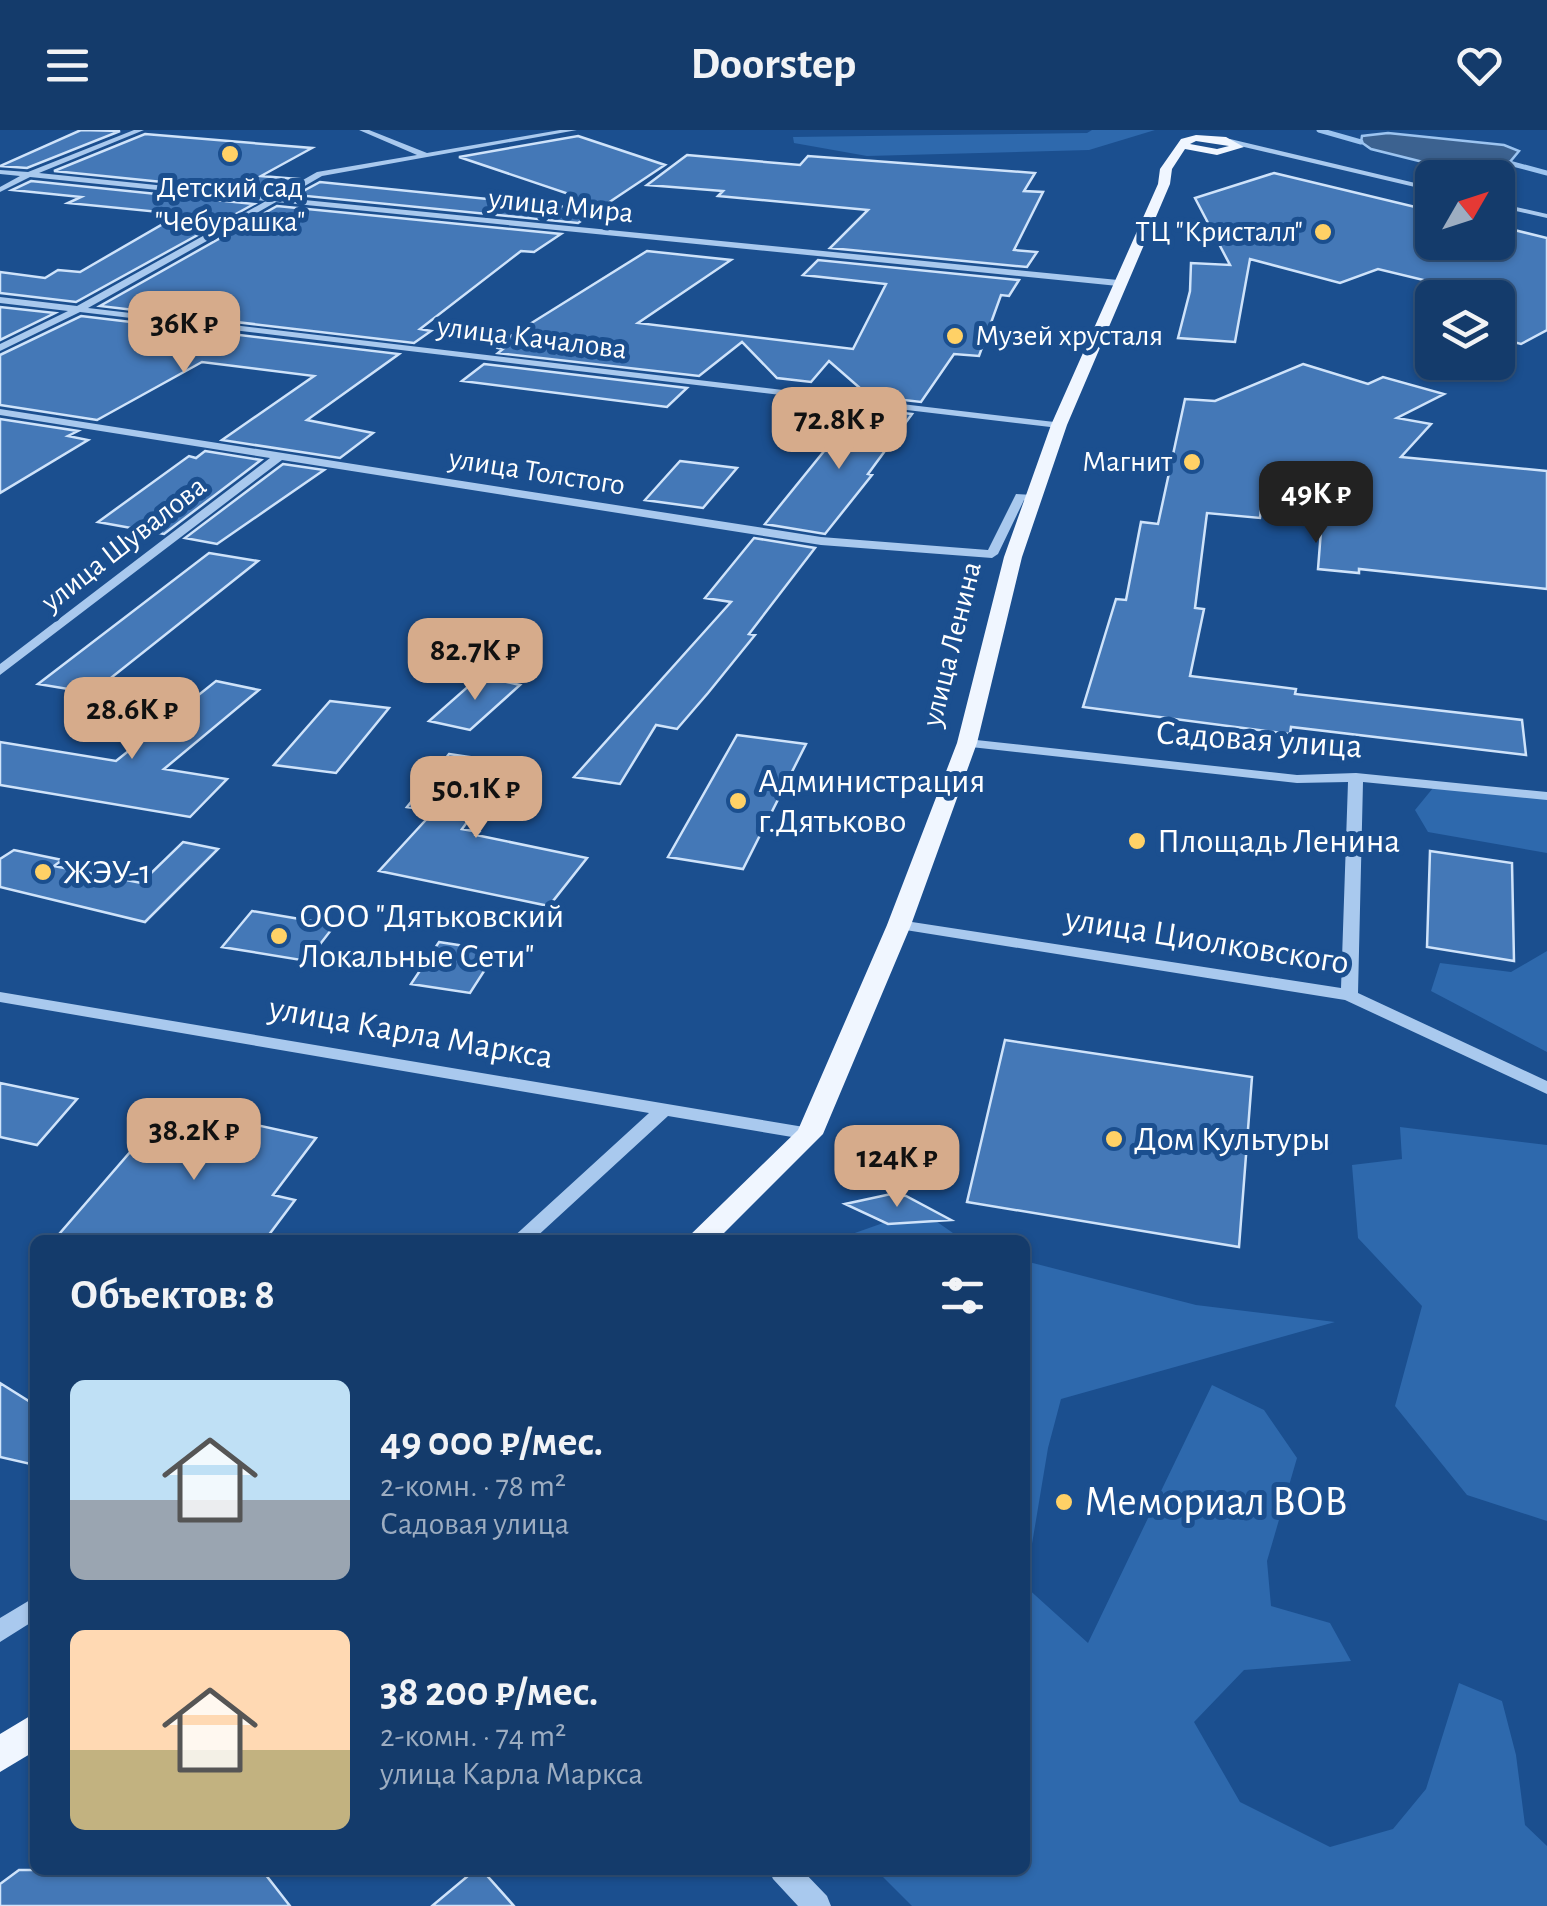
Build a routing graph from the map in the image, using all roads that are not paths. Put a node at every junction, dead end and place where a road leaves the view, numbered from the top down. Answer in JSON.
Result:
{"nodes":[{"id":1,"x":140,"y":130,"type":"edge"},
{"id":2,"x":363,"y":130,"type":"edge"},
{"id":3,"x":573,"y":130,"type":"edge"},
{"id":4,"x":1198,"y":135,"type":"edge"},
{"id":5,"x":1227,"y":144,"type":"edge"},
{"id":6,"x":427,"y":156,"type":"junction"},
{"id":7,"x":1166,"y":169,"type":"junction"},
{"id":8,"x":0,"y":172,"type":"edge"},
{"id":9,"x":28,"y":174,"type":"junction"},
{"id":10,"x":1415,"y":186,"type":"edge"},
{"id":11,"x":0,"y":190,"type":"edge"},
{"id":12,"x":277,"y":200,"type":"junction"},
{"id":13,"x":1515,"y":208,"type":"edge"},
{"id":14,"x":1547,"y":216,"type":"edge"},
{"id":15,"x":1118,"y":282,"type":"junction"},
{"id":16,"x":0,"y":300,"type":"edge"},
{"id":17,"x":77,"y":310,"type":"junction"},
{"id":18,"x":0,"y":348,"type":"edge"},
{"id":19,"x":0,"y":412,"type":"edge"},
{"id":20,"x":1059,"y":425,"type":"junction"},
{"id":21,"x":278,"y":457,"type":"junction"},
{"id":22,"x":1033,"y":498,"type":"junction"},
{"id":23,"x":0,"y":671,"type":"edge"},
{"id":24,"x":967,"y":742,"type":"junction"},
{"id":25,"x":1356,"y":777,"type":"junction"},
{"id":26,"x":1547,"y":796,"type":"edge"},
{"id":27,"x":898,"y":925,"type":"junction"},
{"id":28,"x":1349,"y":994,"type":"junction"},
{"id":29,"x":0,"y":997,"type":"edge"},
{"id":30,"x":1547,"y":1088,"type":"edge"},
{"id":31,"x":664,"y":1109,"type":"junction"},
{"id":32,"x":810,"y":1134,"type":"junction"},
{"id":33,"x":525,"y":1235,"type":"edge"},
{"id":34,"x":705,"y":1235,"type":"edge"},
{"id":35,"x":30,"y":1610,"type":"edge"},
{"id":36,"x":0,"y":1630,"type":"edge"},
{"id":37,"x":30,"y":1734,"type":"edge"},
{"id":38,"x":0,"y":1755,"type":"edge"},
{"id":39,"x":788,"y":1875,"type":"edge"},
{"id":40,"x":818,"y":1906,"type":"edge"}],
"edges":[{"from":1,"to":9,"type":"street"},
{"from":2,"to":6,"type":"street"},
{"from":3,"to":6,"type":"street"},
{"from":4,"to":5,"type":"main road"},
{"from":4,"to":7,"type":"main road","name":"улица Ленина"},
{"from":5,"to":7,"type":"main road"},
{"from":5,"to":10,"type":"street"},
{"from":6,"to":12,"type":"street"},
{"from":7,"to":15,"type":"main road","name":"улица Ленина"},
{"from":8,"to":9,"type":"street","name":"улица Мира"},
{"from":9,"to":11,"type":"street"},
{"from":9,"to":12,"type":"street","name":"улица Мира"},
{"from":12,"to":15,"type":"street","name":"улица Мира"},
{"from":12,"to":17,"type":"street"},
{"from":13,"to":14,"type":"street"},
{"from":15,"to":20,"type":"main road","name":"улица Ленина"},
{"from":16,"to":17,"type":"street","name":"улица Качалова"},
{"from":17,"to":18,"type":"street"},
{"from":17,"to":20,"type":"street","name":"улица Качалова"},
{"from":19,"to":21,"type":"street","name":"улица Толстого"},
{"from":20,"to":22,"type":"main road","name":"улица Ленина"},
{"from":21,"to":22,"type":"street","name":"улица Толстого"},
{"from":21,"to":23,"type":"street","name":"улица Шувалова"},
{"from":22,"to":24,"type":"main road","name":"улица Ленина"},
{"from":24,"to":25,"type":"street","name":"Садовая улица"},
{"from":24,"to":27,"type":"main road","name":"улица Ленина"},
{"from":25,"to":26,"type":"street","name":"Садовая улица"},
{"from":25,"to":28,"type":"street"},
{"from":27,"to":28,"type":"street","name":"улица Циолковского"},
{"from":27,"to":32,"type":"main road","name":"улица Ленина"},
{"from":28,"to":30,"type":"street","name":"улица Циолковского"},
{"from":29,"to":31,"type":"street","name":"улица Карла Маркса"},
{"from":31,"to":32,"type":"street","name":"улица Карла Маркса"},
{"from":31,"to":33,"type":"street"},
{"from":32,"to":34,"type":"main road","name":"улица Ленина"},
{"from":35,"to":36,"type":"street"},
{"from":37,"to":38,"type":"main road"},
{"from":39,"to":40,"type":"street"}]}
